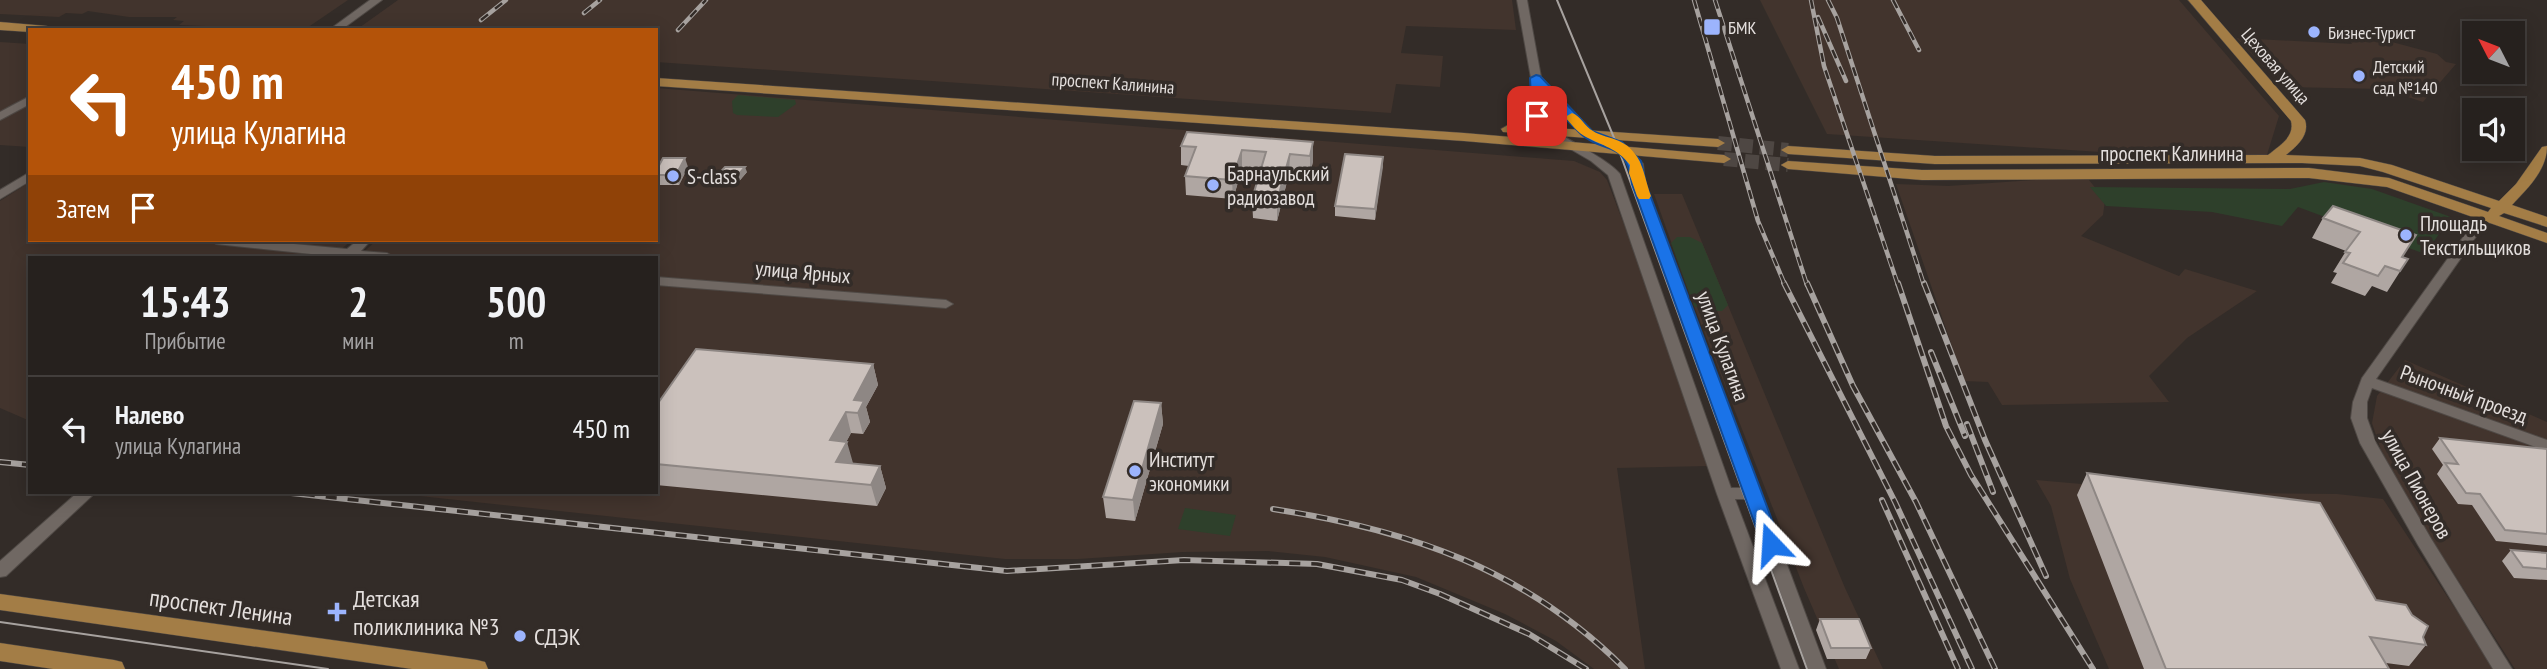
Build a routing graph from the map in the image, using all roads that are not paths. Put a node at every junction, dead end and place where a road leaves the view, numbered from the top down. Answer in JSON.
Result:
{"nodes":[{"id":1,"x":377,"y":0,"type":"edge"},
{"id":2,"x":1522,"y":0,"type":"edge"},
{"id":3,"x":2194,"y":0,"type":"edge"},
{"id":4,"x":0,"y":26,"type":"edge"},
{"id":5,"x":28,"y":28,"type":"edge"},
{"id":6,"x":337,"y":28,"type":"edge"},
{"id":7,"x":0,"y":34,"type":"edge"},
{"id":8,"x":28,"y":36,"type":"edge"},
{"id":9,"x":658,"y":72,"type":"edge"},
{"id":10,"x":1536,"y":78,"type":"junction"},
{"id":11,"x":658,"y":82,"type":"edge"},
{"id":12,"x":28,"y":100,"type":"edge"},
{"id":13,"x":0,"y":117,"type":"edge"},
{"id":14,"x":2300,"y":126,"type":"junction"},
{"id":15,"x":1588,"y":134,"type":"junction"},
{"id":16,"x":1561,"y":135,"type":"junction"},
{"id":17,"x":1718,"y":143,"type":"tunnel mouth"},
{"id":18,"x":1618,"y":149,"type":"junction"},
{"id":19,"x":2547,"y":150,"type":"edge"},
{"id":20,"x":1724,"y":159,"type":"tunnel mouth"},
{"id":21,"x":2272,"y":159,"type":"junction"},
{"id":22,"x":2306,"y":166,"type":"junction"},
{"id":23,"x":2283,"y":173,"type":"junction"},
{"id":24,"x":26,"y":178,"type":"edge"},
{"id":25,"x":0,"y":179,"type":"edge"},
{"id":26,"x":0,"y":195,"type":"edge"},
{"id":27,"x":2503,"y":207,"type":"junction"},
{"id":28,"x":2489,"y":218,"type":"junction"},
{"id":29,"x":2547,"y":222,"type":"edge"},
{"id":30,"x":2547,"y":238,"type":"edge"},
{"id":31,"x":232,"y":242,"type":"edge"},
{"id":32,"x":363,"y":242,"type":"edge"},
{"id":33,"x":348,"y":256,"type":"edge"},
{"id":34,"x":658,"y":281,"type":"edge"},
{"id":35,"x":946,"y":304,"type":"dead end"},
{"id":36,"x":2367,"y":381,"type":"junction"},
{"id":37,"x":2547,"y":446,"type":"edge"},
{"id":38,"x":1752,"y":493,"type":"junction"},
{"id":39,"x":86,"y":494,"type":"edge"},
{"id":40,"x":1725,"y":494,"type":"junction"},
{"id":41,"x":0,"y":571,"type":"edge"},
{"id":42,"x":0,"y":602,"type":"edge"},
{"id":43,"x":1799,"y":620,"type":"junction"},
{"id":44,"x":1771,"y":621,"type":"junction"},
{"id":45,"x":0,"y":652,"type":"edge"},
{"id":46,"x":99,"y":668,"type":"edge"},
{"id":47,"x":1789,"y":668,"type":"edge"},
{"id":48,"x":1817,"y":668,"type":"edge"},
{"id":49,"x":477,"y":669,"type":"edge"},
{"id":50,"x":2503,"y":669,"type":"edge"}],
"edges":[{"from":1,"to":6,"type":"street"},
{"from":2,"to":10,"type":"street"},
{"from":3,"to":14,"type":"main road","name":"Цеховая улица"},
{"from":4,"to":5,"type":"main road"},
{"from":7,"to":8,"type":"main road"},
{"from":9,"to":16,"type":"main road","name":"проспект Калинина"},
{"from":10,"to":16,"type":"street"},
{"from":10,"to":16,"type":"street"},
{"from":11,"to":16,"type":"main road","name":"проспект Калинина"},
{"from":12,"to":13,"type":"street"},
{"from":14,"to":21,"type":"main road","name":"Цеховая улица"},
{"from":14,"to":22,"type":"main road","name":"Цеховая улица"},
{"from":15,"to":16,"type":"main road","name":"проспект Калинина"},
{"from":15,"to":17,"type":"main road","name":"проспект Калинина"},
{"from":15,"to":18,"type":"street"},
{"from":16,"to":18,"type":"main road"},
{"from":16,"to":40,"type":"street"},
{"from":18,"to":20,"type":"main road"},
{"from":18,"to":38,"type":"street","name":"улица Кулагина"},
{"from":19,"to":27,"type":"main road"},
{"from":21,"to":22,"type":"main road","name":"проспект Калинина"},
{"from":21,"to":23,"type":"main road"},
{"from":21,"to":23,"type":"main road","name":"проспект Калинина"},
{"from":22,"to":23,"type":"main road","name":"проспект Калинина"},
{"from":22,"to":27,"type":"main road","name":"проспект Калинина"},
{"from":22,"to":28,"type":"main road","name":"проспект Калинина"},
{"from":24,"to":25,"type":"street"},
{"from":24,"to":26,"type":"street"},
{"from":27,"to":28,"type":"main road"},
{"from":27,"to":29,"type":"main road","name":"проспект Калинина"},
{"from":28,"to":30,"type":"main road","name":"проспект Калинина"},
{"from":28,"to":36,"type":"street","name":"улица Пионеров"},
{"from":31,"to":33,"type":"street"},
{"from":32,"to":33,"type":"street"},
{"from":34,"to":35,"type":"street","name":"улица Ярных"},
{"from":36,"to":37,"type":"street","name":"Рыночный проезд"},
{"from":36,"to":50,"type":"street","name":"улица Пионеров"},
{"from":38,"to":40,"type":"street"},
{"from":38,"to":43,"type":"street","name":"улица Кулагина"},
{"from":39,"to":41,"type":"street"},
{"from":40,"to":44,"type":"street"},
{"from":42,"to":49,"type":"main road","name":"проспект Ленина"},
{"from":43,"to":44,"type":"street"},
{"from":43,"to":48,"type":"street","name":"улица Кулагина"},
{"from":44,"to":47,"type":"street"},
{"from":45,"to":46,"type":"main road"},
{"from":47,"to":48,"type":"street"}]}
